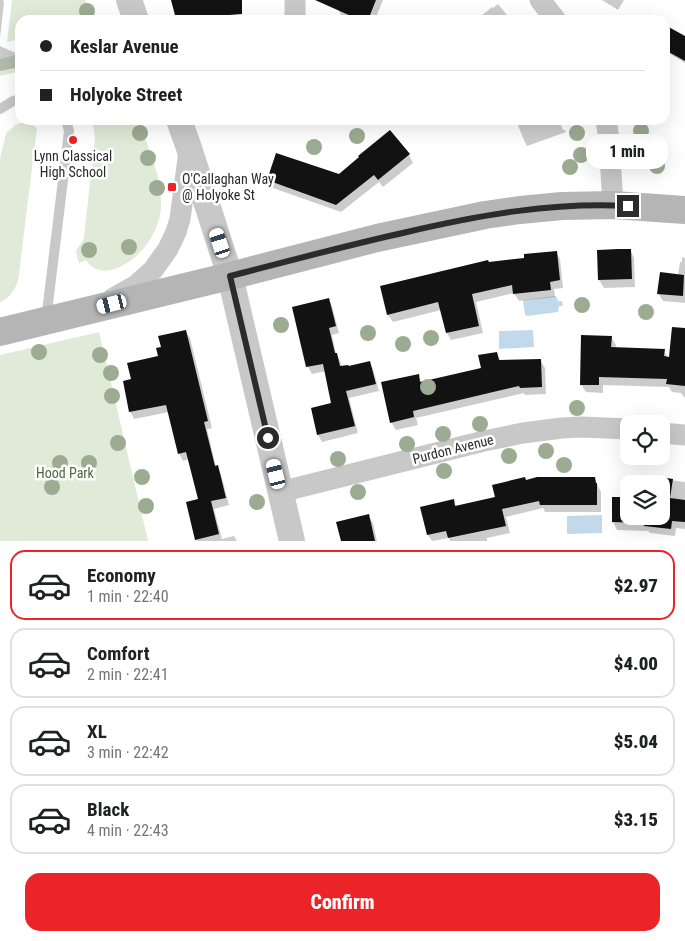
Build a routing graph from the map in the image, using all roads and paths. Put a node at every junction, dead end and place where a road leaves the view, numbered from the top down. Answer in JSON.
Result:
{"nodes":[{"id":1,"x":129,"y":0,"type":"edge"},
{"id":2,"x":295,"y":0,"type":"edge"},
{"id":3,"x":540,"y":0,"type":"edge"},
{"id":4,"x":134,"y":15,"type":"edge"},
{"id":5,"x":295,"y":15,"type":"edge"},
{"id":6,"x":552,"y":15,"type":"edge"},
{"id":7,"x":15,"y":100,"type":"edge"},
{"id":8,"x":0,"y":108,"type":"edge"},
{"id":9,"x":68,"y":125,"type":"edge"},
{"id":10,"x":181,"y":125,"type":"edge"},
{"id":11,"x":607,"y":125,"type":"edge"},
{"id":12,"x":189,"y":148,"type":"junction"},
{"id":13,"x":613,"y":205,"type":"junction"},
{"id":14,"x":685,"y":210,"type":"edge"},
{"id":15,"x":230,"y":276,"type":"junction"},
{"id":16,"x":94,"y":308,"type":"junction"},
{"id":17,"x":46,"y":320,"type":"junction"},
{"id":18,"x":0,"y":332,"type":"edge"},
{"id":19,"x":620,"y":429,"type":"edge"},
{"id":20,"x":670,"y":434,"type":"edge"},
{"id":21,"x":685,"y":435,"type":"edge"},
{"id":22,"x":280,"y":492,"type":"junction"},
{"id":23,"x":292,"y":541,"type":"edge"}],
"edges":[{"from":1,"to":4,"type":"street"},
{"from":2,"to":5,"type":"street"},
{"from":3,"to":6,"type":"street"},
{"from":7,"to":8,"type":"lane"},
{"from":9,"to":17,"type":"lane"},
{"from":10,"to":12,"type":"street"},
{"from":11,"to":13,"type":"street"},
{"from":12,"to":15,"type":"street"},
{"from":12,"to":16,"type":"street"},
{"from":13,"to":14,"type":"main road"},
{"from":13,"to":15,"type":"main road"},
{"from":15,"to":16,"type":"main road"},
{"from":15,"to":22,"type":"street"},
{"from":16,"to":17,"type":"main road"},
{"from":17,"to":18,"type":"main road"},
{"from":19,"to":22,"type":"street","name":"Purdon Avenue"},
{"from":20,"to":21,"type":"street"},
{"from":22,"to":23,"type":"street"}]}
